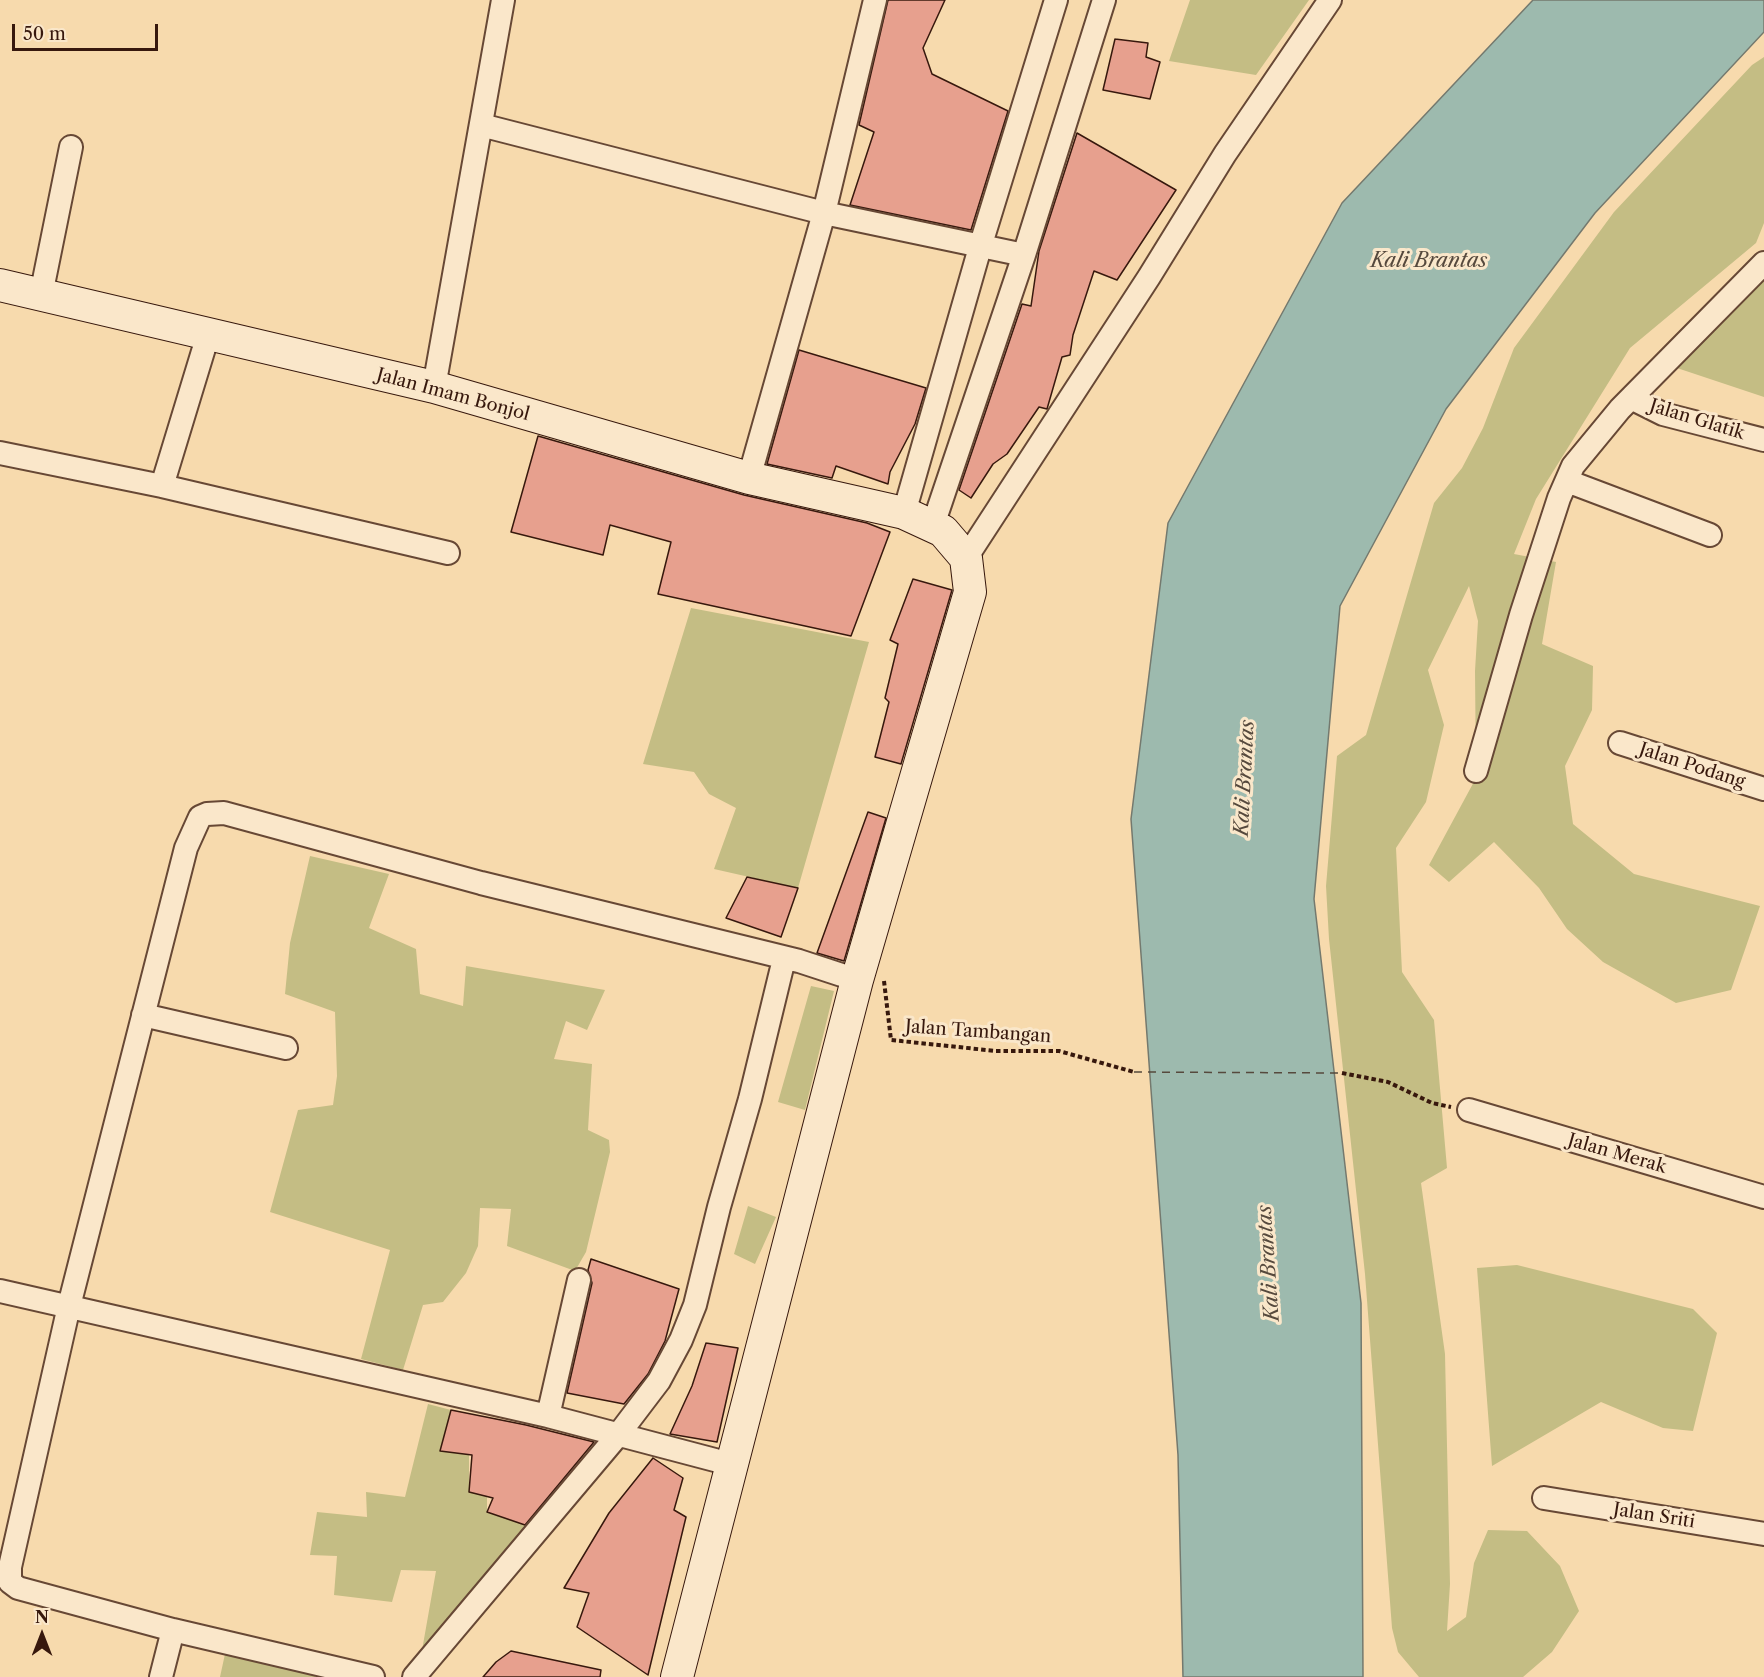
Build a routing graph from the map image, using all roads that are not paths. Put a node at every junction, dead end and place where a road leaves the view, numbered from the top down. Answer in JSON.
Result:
{"nodes":[{"id":1,"x":503,"y":0,"type":"edge"},
{"id":2,"x":875,"y":0,"type":"edge"},
{"id":3,"x":1056,"y":0,"type":"edge"},
{"id":4,"x":1104,"y":0,"type":"edge"},
{"id":5,"x":1330,"y":0,"type":"edge"},
{"id":6,"x":481,"y":125,"type":"junction"},
{"id":7,"x":71,"y":147,"type":"dead end"},
{"id":8,"x":824,"y":213,"type":"junction"},
{"id":9,"x":990,"y":246,"type":"junction"},
{"id":10,"x":1024,"y":255,"type":"junction"},
{"id":11,"x":1764,"y":263,"type":"edge"},
{"id":12,"x":0,"y":285,"type":"edge"},
{"id":13,"x":41,"y":295,"type":"junction"},
{"id":14,"x":208,"y":335,"type":"junction"},
{"id":15,"x":434,"y":387,"type":"junction"},
{"id":16,"x":1631,"y":398,"type":"junction"},
{"id":17,"x":1764,"y":440,"type":"edge"},
{"id":18,"x":0,"y":453,"type":"edge"},
{"id":19,"x":748,"y":477,"type":"junction"},
{"id":20,"x":1567,"y":481,"type":"junction"},
{"id":21,"x":162,"y":486,"type":"junction"},
{"id":22,"x":920,"y":519,"type":"junction"},
{"id":23,"x":1710,"y":535,"type":"dead end"},
{"id":24,"x":448,"y":553,"type":"dead end"},
{"id":25,"x":966,"y":558,"type":"junction"},
{"id":26,"x":1620,"y":743,"type":"dead end"},
{"id":27,"x":1476,"y":771,"type":"dead end"},
{"id":28,"x":1764,"y":789,"type":"edge"},
{"id":29,"x":801,"y":963,"type":"junction"},
{"id":30,"x":870,"y":979,"type":"junction"},
{"id":31,"x":143,"y":1016,"type":"junction"},
{"id":32,"x":286,"y":1048,"type":"dead end"},
{"id":33,"x":1470,"y":1110,"type":"road end"},
{"id":34,"x":1764,"y":1197,"type":"edge"},
{"id":35,"x":579,"y":1280,"type":"dead end"},
{"id":36,"x":0,"y":1291,"type":"edge"},
{"id":37,"x":69,"y":1306,"type":"junction"},
{"id":38,"x":548,"y":1416,"type":"junction"},
{"id":39,"x":618,"y":1435,"type":"junction"},
{"id":40,"x":730,"y":1464,"type":"junction"},
{"id":41,"x":1544,"y":1497,"type":"dead end"},
{"id":42,"x":1764,"y":1534,"type":"edge"},
{"id":43,"x":173,"y":1630,"type":"junction"},
{"id":44,"x":161,"y":1677,"type":"edge"},
{"id":45,"x":373,"y":1677,"type":"edge"},
{"id":46,"x":414,"y":1677,"type":"edge"},
{"id":47,"x":677,"y":1677,"type":"edge"}],
"edges":[{"from":1,"to":6,"type":"street"},
{"from":2,"to":8,"type":"street"},
{"from":3,"to":9,"type":"street"},
{"from":4,"to":10,"type":"street"},
{"from":5,"to":25,"type":"street"},
{"from":6,"to":8,"type":"street"},
{"from":6,"to":15,"type":"street"},
{"from":7,"to":13,"type":"street"},
{"from":8,"to":9,"type":"street"},
{"from":8,"to":19,"type":"street"},
{"from":9,"to":10,"type":"street"},
{"from":9,"to":22,"type":"street"},
{"from":10,"to":22,"type":"street"},
{"from":11,"to":16,"type":"street"},
{"from":12,"to":13,"type":"main road","name":"Jalan Imam Bonjol"},
{"from":13,"to":14,"type":"main road","name":"Jalan Imam Bonjol"},
{"from":14,"to":15,"type":"main road","name":"Jalan Imam Bonjol"},
{"from":14,"to":21,"type":"street"},
{"from":15,"to":19,"type":"main road","name":"Jalan Imam Bonjol"},
{"from":16,"to":17,"type":"street","name":"Jalan Glatik"},
{"from":16,"to":20,"type":"street"},
{"from":18,"to":21,"type":"street"},
{"from":19,"to":22,"type":"main road","name":"Jalan Imam Bonjol"},
{"from":20,"to":23,"type":"street"},
{"from":20,"to":27,"type":"street"},
{"from":21,"to":24,"type":"street"},
{"from":22,"to":25,"type":"main road"},
{"from":25,"to":30,"type":"main road"},
{"from":26,"to":28,"type":"street","name":"Jalan Podang"},
{"from":29,"to":30,"type":"street"},
{"from":29,"to":31,"type":"street"},
{"from":29,"to":39,"type":"street"},
{"from":30,"to":40,"type":"main road"},
{"from":31,"to":32,"type":"street"},
{"from":31,"to":37,"type":"street"},
{"from":33,"to":34,"type":"street","name":"Jalan Merak"},
{"from":35,"to":38,"type":"street"},
{"from":36,"to":37,"type":"street"},
{"from":37,"to":38,"type":"street"},
{"from":37,"to":43,"type":"street"},
{"from":38,"to":39,"type":"street"},
{"from":39,"to":40,"type":"street"},
{"from":39,"to":46,"type":"street"},
{"from":40,"to":47,"type":"main road"},
{"from":41,"to":42,"type":"street","name":"Jalan Sriti"},
{"from":43,"to":44,"type":"street"},
{"from":43,"to":45,"type":"street"}]}
